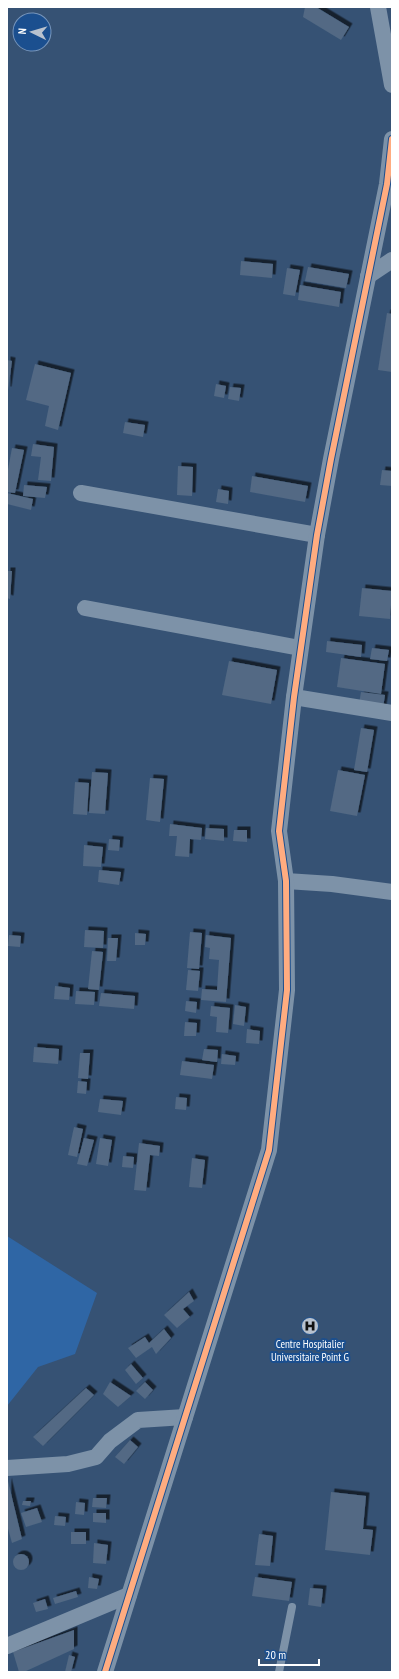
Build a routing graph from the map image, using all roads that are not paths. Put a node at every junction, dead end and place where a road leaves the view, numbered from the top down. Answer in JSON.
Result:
{"nodes":[{"id":1,"x":378,"y":7,"type":"edge"},
{"id":2,"x":392,"y":85,"type":"edge"},
{"id":3,"x":392,"y":139,"type":"edge"},
{"id":4,"x":392,"y":260,"type":"edge"},
{"id":5,"x":368,"y":276,"type":"junction"},
{"id":6,"x":81,"y":493,"type":"dead end"},
{"id":7,"x":317,"y":535,"type":"junction"},
{"id":8,"x":86,"y":608,"type":"dead end"},
{"id":9,"x":300,"y":648,"type":"junction"},
{"id":10,"x":294,"y":697,"type":"junction"},
{"id":11,"x":392,"y":713,"type":"edge"},
{"id":12,"x":286,"y":881,"type":"junction"},
{"id":13,"x":392,"y":892,"type":"edge"},
{"id":14,"x":185,"y":1417,"type":"junction"},
{"id":15,"x":7,"y":1468,"type":"edge"},
{"id":16,"x":129,"y":1595,"type":"junction"},
{"id":17,"x":292,"y":1607,"type":"dead end"},
{"id":18,"x":7,"y":1646,"type":"edge"},
{"id":19,"x":105,"y":1672,"type":"edge"},
{"id":20,"x":279,"y":1672,"type":"edge"}],
"edges":[{"from":1,"to":2,"type":"street"},
{"from":3,"to":5,"type":"street"},
{"from":4,"to":5,"type":"street"},
{"from":5,"to":7,"type":"street"},
{"from":6,"to":7,"type":"street"},
{"from":7,"to":9,"type":"street"},
{"from":8,"to":9,"type":"street"},
{"from":9,"to":10,"type":"street"},
{"from":10,"to":11,"type":"street"},
{"from":10,"to":12,"type":"street"},
{"from":12,"to":13,"type":"street"},
{"from":12,"to":14,"type":"street"},
{"from":14,"to":15,"type":"street"},
{"from":14,"to":16,"type":"street"},
{"from":16,"to":18,"type":"street"},
{"from":16,"to":19,"type":"street"},
{"from":17,"to":20,"type":"lane"}]}
